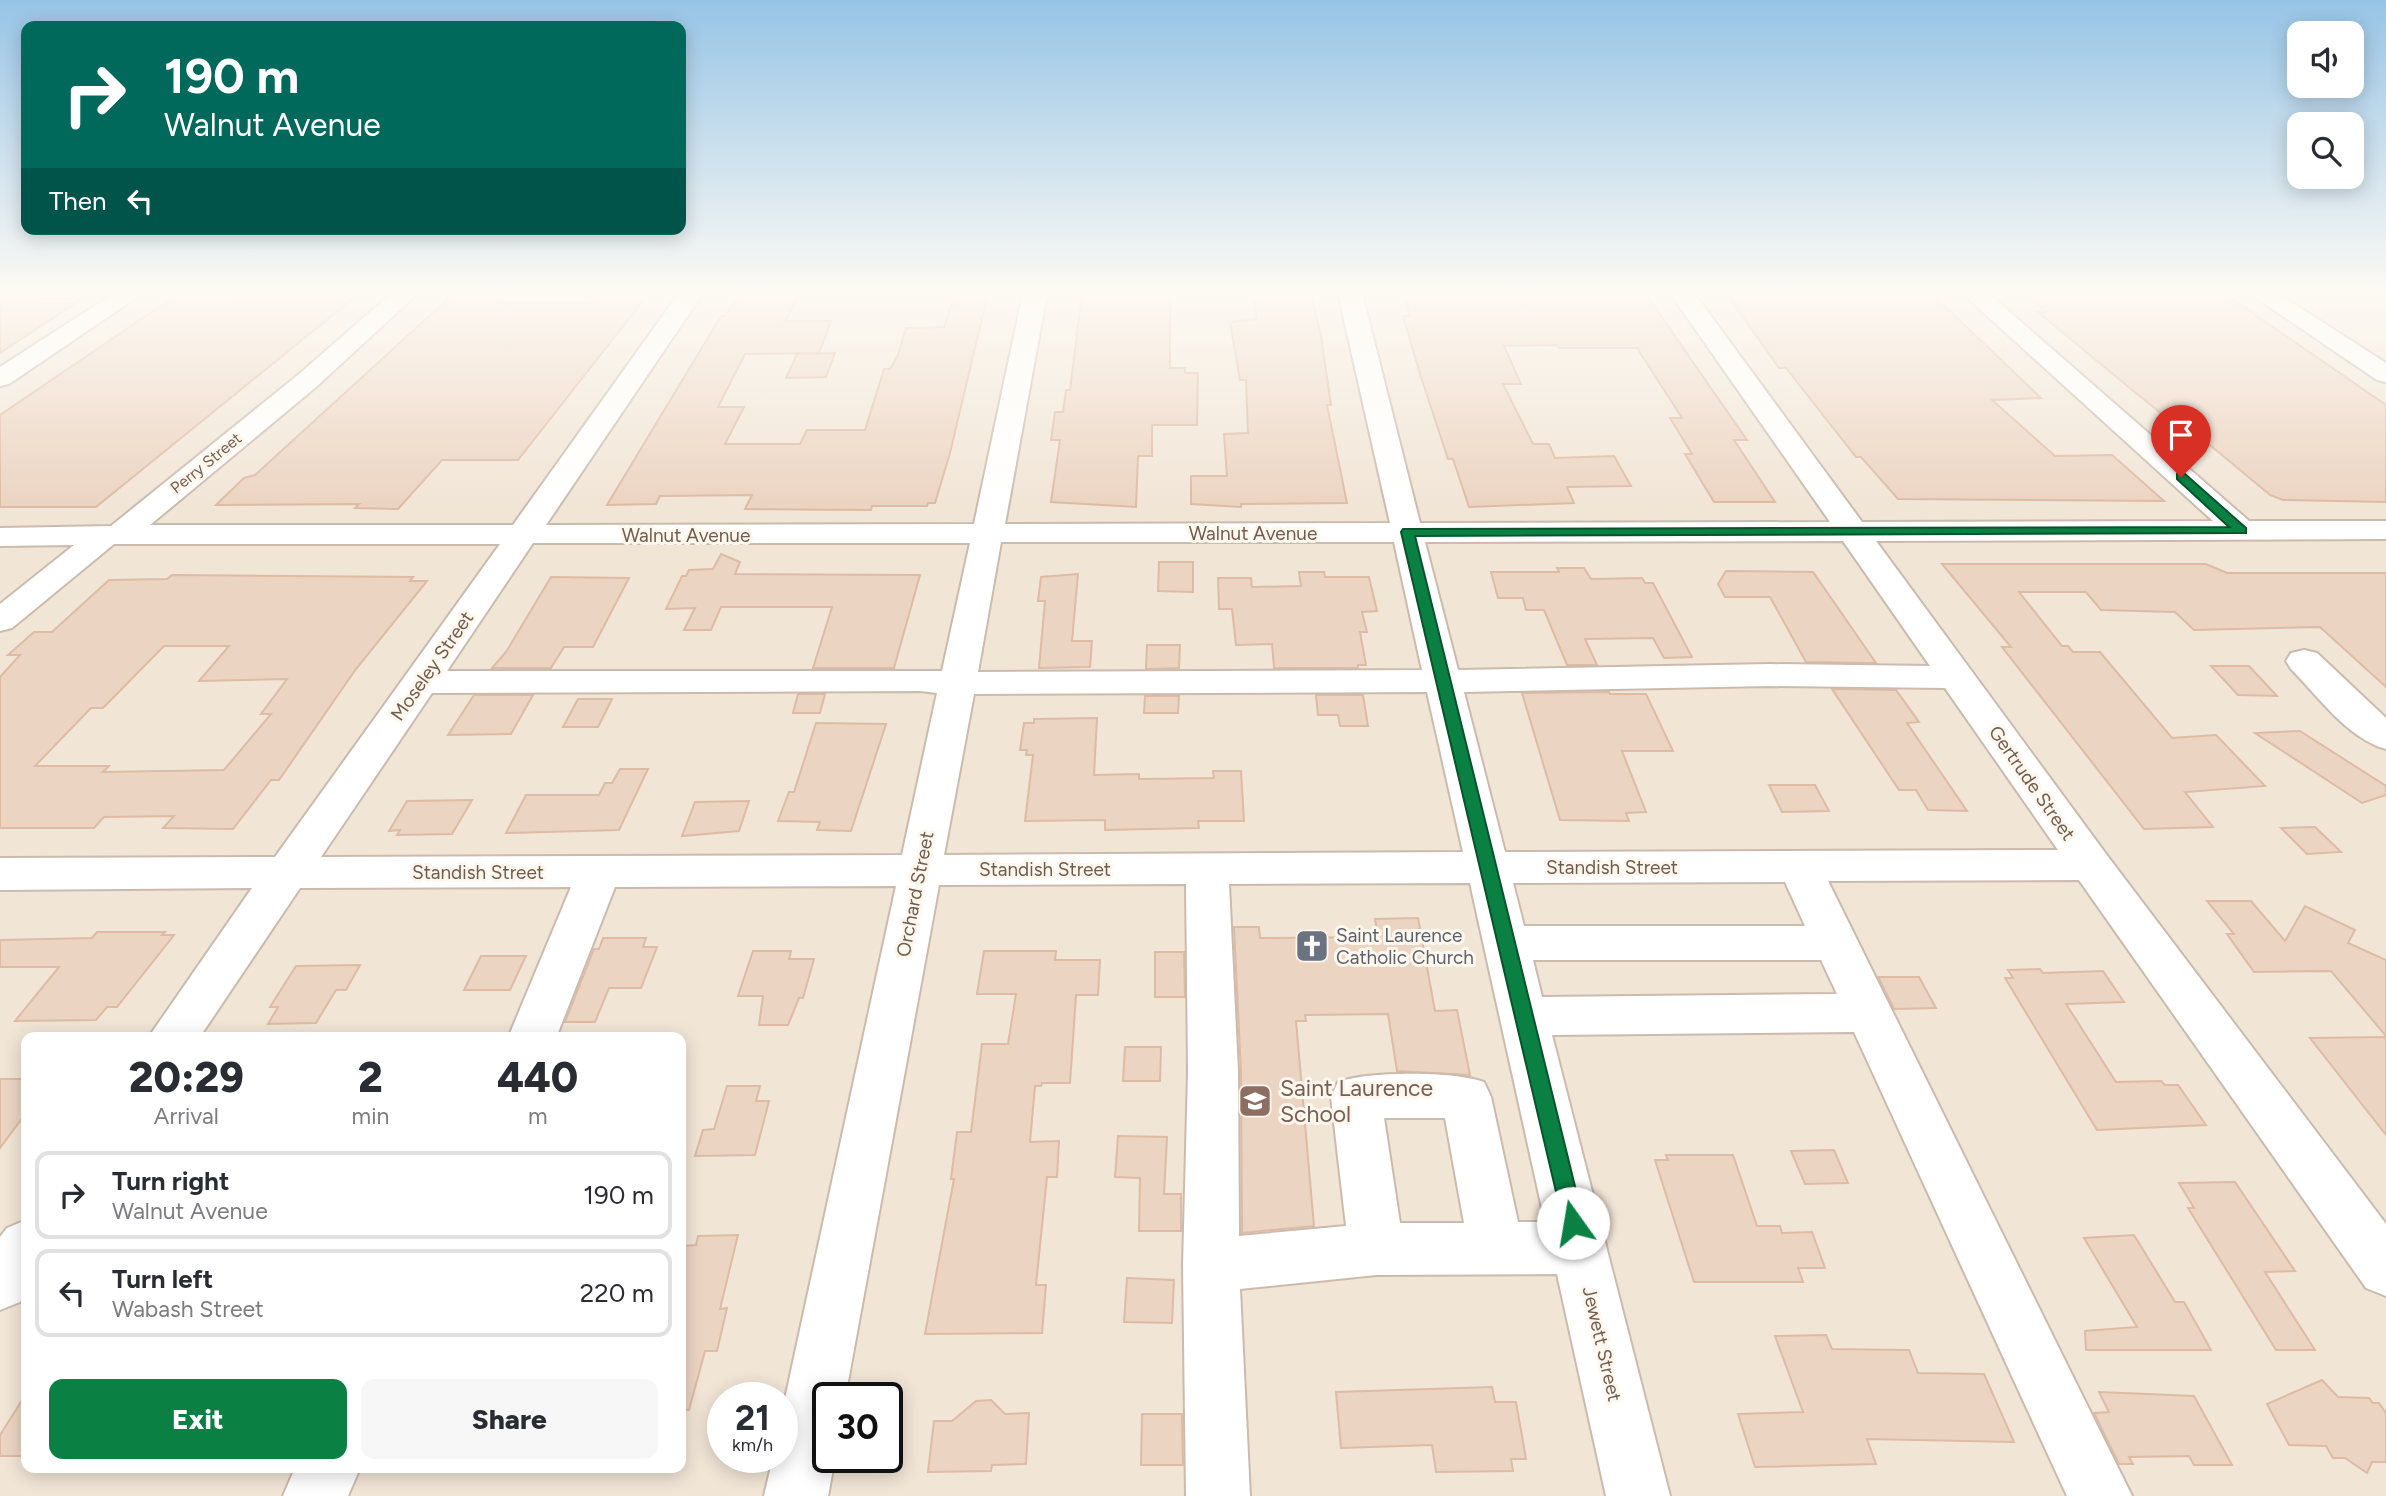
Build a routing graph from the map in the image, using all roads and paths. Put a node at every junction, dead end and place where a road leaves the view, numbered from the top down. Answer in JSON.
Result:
{"nodes":[{"id":1,"x":23,"y":363,"type":"edge"},
{"id":2,"x":327,"y":363,"type":"edge"},
{"id":3,"x":642,"y":363,"type":"edge"},
{"id":4,"x":1021,"y":363,"type":"edge"},
{"id":5,"x":1367,"y":363,"type":"edge"},
{"id":6,"x":1732,"y":363,"type":"edge"},
{"id":7,"x":2053,"y":363,"type":"edge"},
{"id":8,"x":0,"y":378,"type":"edge"},
{"id":9,"x":1852,"y":530,"type":"junction"},
{"id":10,"x":2241,"y":530,"type":"junction"},
{"id":11,"x":2386,"y":530,"type":"edge"},
{"id":12,"x":1407,"y":532,"type":"junction"},
{"id":13,"x":986,"y":534,"type":"junction"},
{"id":14,"x":113,"y":535,"type":"junction"},
{"id":15,"x":522,"y":536,"type":"junction"},
{"id":16,"x":0,"y":537,"type":"edge"},
{"id":17,"x":0,"y":621,"type":"edge"},
{"id":18,"x":2304,"y":661,"type":"dead end"},
{"id":19,"x":1956,"y":677,"type":"junction"},
{"id":20,"x":1443,"y":681,"type":"junction"},
{"id":21,"x":420,"y":682,"type":"junction"},
{"id":22,"x":956,"y":683,"type":"junction"},
{"id":23,"x":2386,"y":737,"type":"edge"},
{"id":24,"x":2091,"y":865,"type":"junction"},
{"id":25,"x":1799,"y":866,"type":"junction"},
{"id":26,"x":1488,"y":867,"type":"junction"},
{"id":27,"x":1208,"y":868,"type":"junction"},
{"id":28,"x":920,"y":869,"type":"junction"},
{"id":29,"x":288,"y":872,"type":"junction"},
{"id":30,"x":599,"y":872,"type":"junction"},
{"id":31,"x":0,"y":874,"type":"edge"},
{"id":32,"x":1506,"y":943,"type":"junction"},
{"id":33,"x":1835,"y":943,"type":"junction"},
{"id":34,"x":1868,"y":1013,"type":"junction"},
{"id":35,"x":1523,"y":1016,"type":"junction"},
{"id":36,"x":176,"y":1032,"type":"edge"},
{"id":37,"x":534,"y":1032,"type":"edge"},
{"id":38,"x":1496,"y":1248,"type":"junction"},
{"id":39,"x":1579,"y":1248,"type":"junction"},
{"id":40,"x":1376,"y":1250,"type":"junction"},
{"id":41,"x":21,"y":1253,"type":"edge"},
{"id":42,"x":1211,"y":1265,"type":"junction"},
{"id":43,"x":2386,"y":1269,"type":"edge"},
{"id":44,"x":0,"y":1283,"type":"edge"},
{"id":45,"x":326,"y":1473,"type":"edge"},
{"id":46,"x":315,"y":1496,"type":"edge"},
{"id":47,"x":796,"y":1496,"type":"edge"},
{"id":48,"x":1218,"y":1496,"type":"edge"},
{"id":49,"x":1638,"y":1496,"type":"edge"},
{"id":50,"x":2100,"y":1496,"type":"edge"}],
"edges":[{"from":1,"to":8,"type":"street"},
{"from":2,"to":14,"type":"street","name":"Perry Street"},
{"from":3,"to":15,"type":"street","name":"Moseley Street"},
{"from":4,"to":13,"type":"street","name":"Orchard Street"},
{"from":5,"to":12,"type":"street","name":"Jewett Street"},
{"from":6,"to":9,"type":"street","name":"Gertrude Street"},
{"from":7,"to":10,"type":"street"},
{"from":9,"to":10,"type":"street","name":"Walnut Avenue"},
{"from":9,"to":12,"type":"street","name":"Walnut Avenue"},
{"from":9,"to":19,"type":"street","name":"Gertrude Street"},
{"from":10,"to":11,"type":"street","name":"Walnut Avenue"},
{"from":12,"to":13,"type":"street","name":"Walnut Avenue"},
{"from":12,"to":20,"type":"street","name":"Jewett Street"},
{"from":13,"to":15,"type":"street","name":"Walnut Avenue"},
{"from":13,"to":22,"type":"street","name":"Orchard Street"},
{"from":14,"to":15,"type":"street","name":"Walnut Avenue"},
{"from":14,"to":16,"type":"street","name":"Walnut Avenue"},
{"from":14,"to":17,"type":"street","name":"Perry Street"},
{"from":15,"to":21,"type":"street","name":"Moseley Street"},
{"from":18,"to":23,"type":"street"},
{"from":19,"to":20,"type":"street"},
{"from":19,"to":24,"type":"street","name":"Gertrude Street"},
{"from":20,"to":22,"type":"street"},
{"from":20,"to":26,"type":"street","name":"Jewett Street"},
{"from":21,"to":22,"type":"street"},
{"from":21,"to":29,"type":"street","name":"Moseley Street"},
{"from":22,"to":28,"type":"street","name":"Orchard Street"},
{"from":24,"to":25,"type":"street","name":"Standish Street"},
{"from":24,"to":43,"type":"street","name":"Gertrude Street"},
{"from":25,"to":26,"type":"street","name":"Standish Street"},
{"from":25,"to":33,"type":"street"},
{"from":26,"to":27,"type":"street","name":"Standish Street"},
{"from":26,"to":32,"type":"street","name":"Jewett Street"},
{"from":27,"to":28,"type":"street","name":"Standish Street"},
{"from":27,"to":42,"type":"street"},
{"from":28,"to":30,"type":"street","name":"Standish Street"},
{"from":28,"to":47,"type":"street","name":"Orchard Street"},
{"from":29,"to":30,"type":"street","name":"Standish Street"},
{"from":29,"to":31,"type":"street","name":"Standish Street"},
{"from":29,"to":36,"type":"street","name":"Moseley Street"},
{"from":30,"to":37,"type":"street"},
{"from":32,"to":33,"type":"street"},
{"from":32,"to":35,"type":"street","name":"Jewett Street"},
{"from":33,"to":34,"type":"street"},
{"from":34,"to":35,"type":"street"},
{"from":34,"to":50,"type":"street"},
{"from":35,"to":39,"type":"street","name":"Jewett Street"},
{"from":38,"to":39,"type":"street"},
{"from":38,"to":40,"type":"street"},
{"from":38,"to":40,"type":"street"},
{"from":39,"to":49,"type":"street","name":"Jewett Street"},
{"from":40,"to":42,"type":"street"},
{"from":41,"to":44,"type":"street"},
{"from":42,"to":48,"type":"street"},
{"from":45,"to":46,"type":"street"}]}
